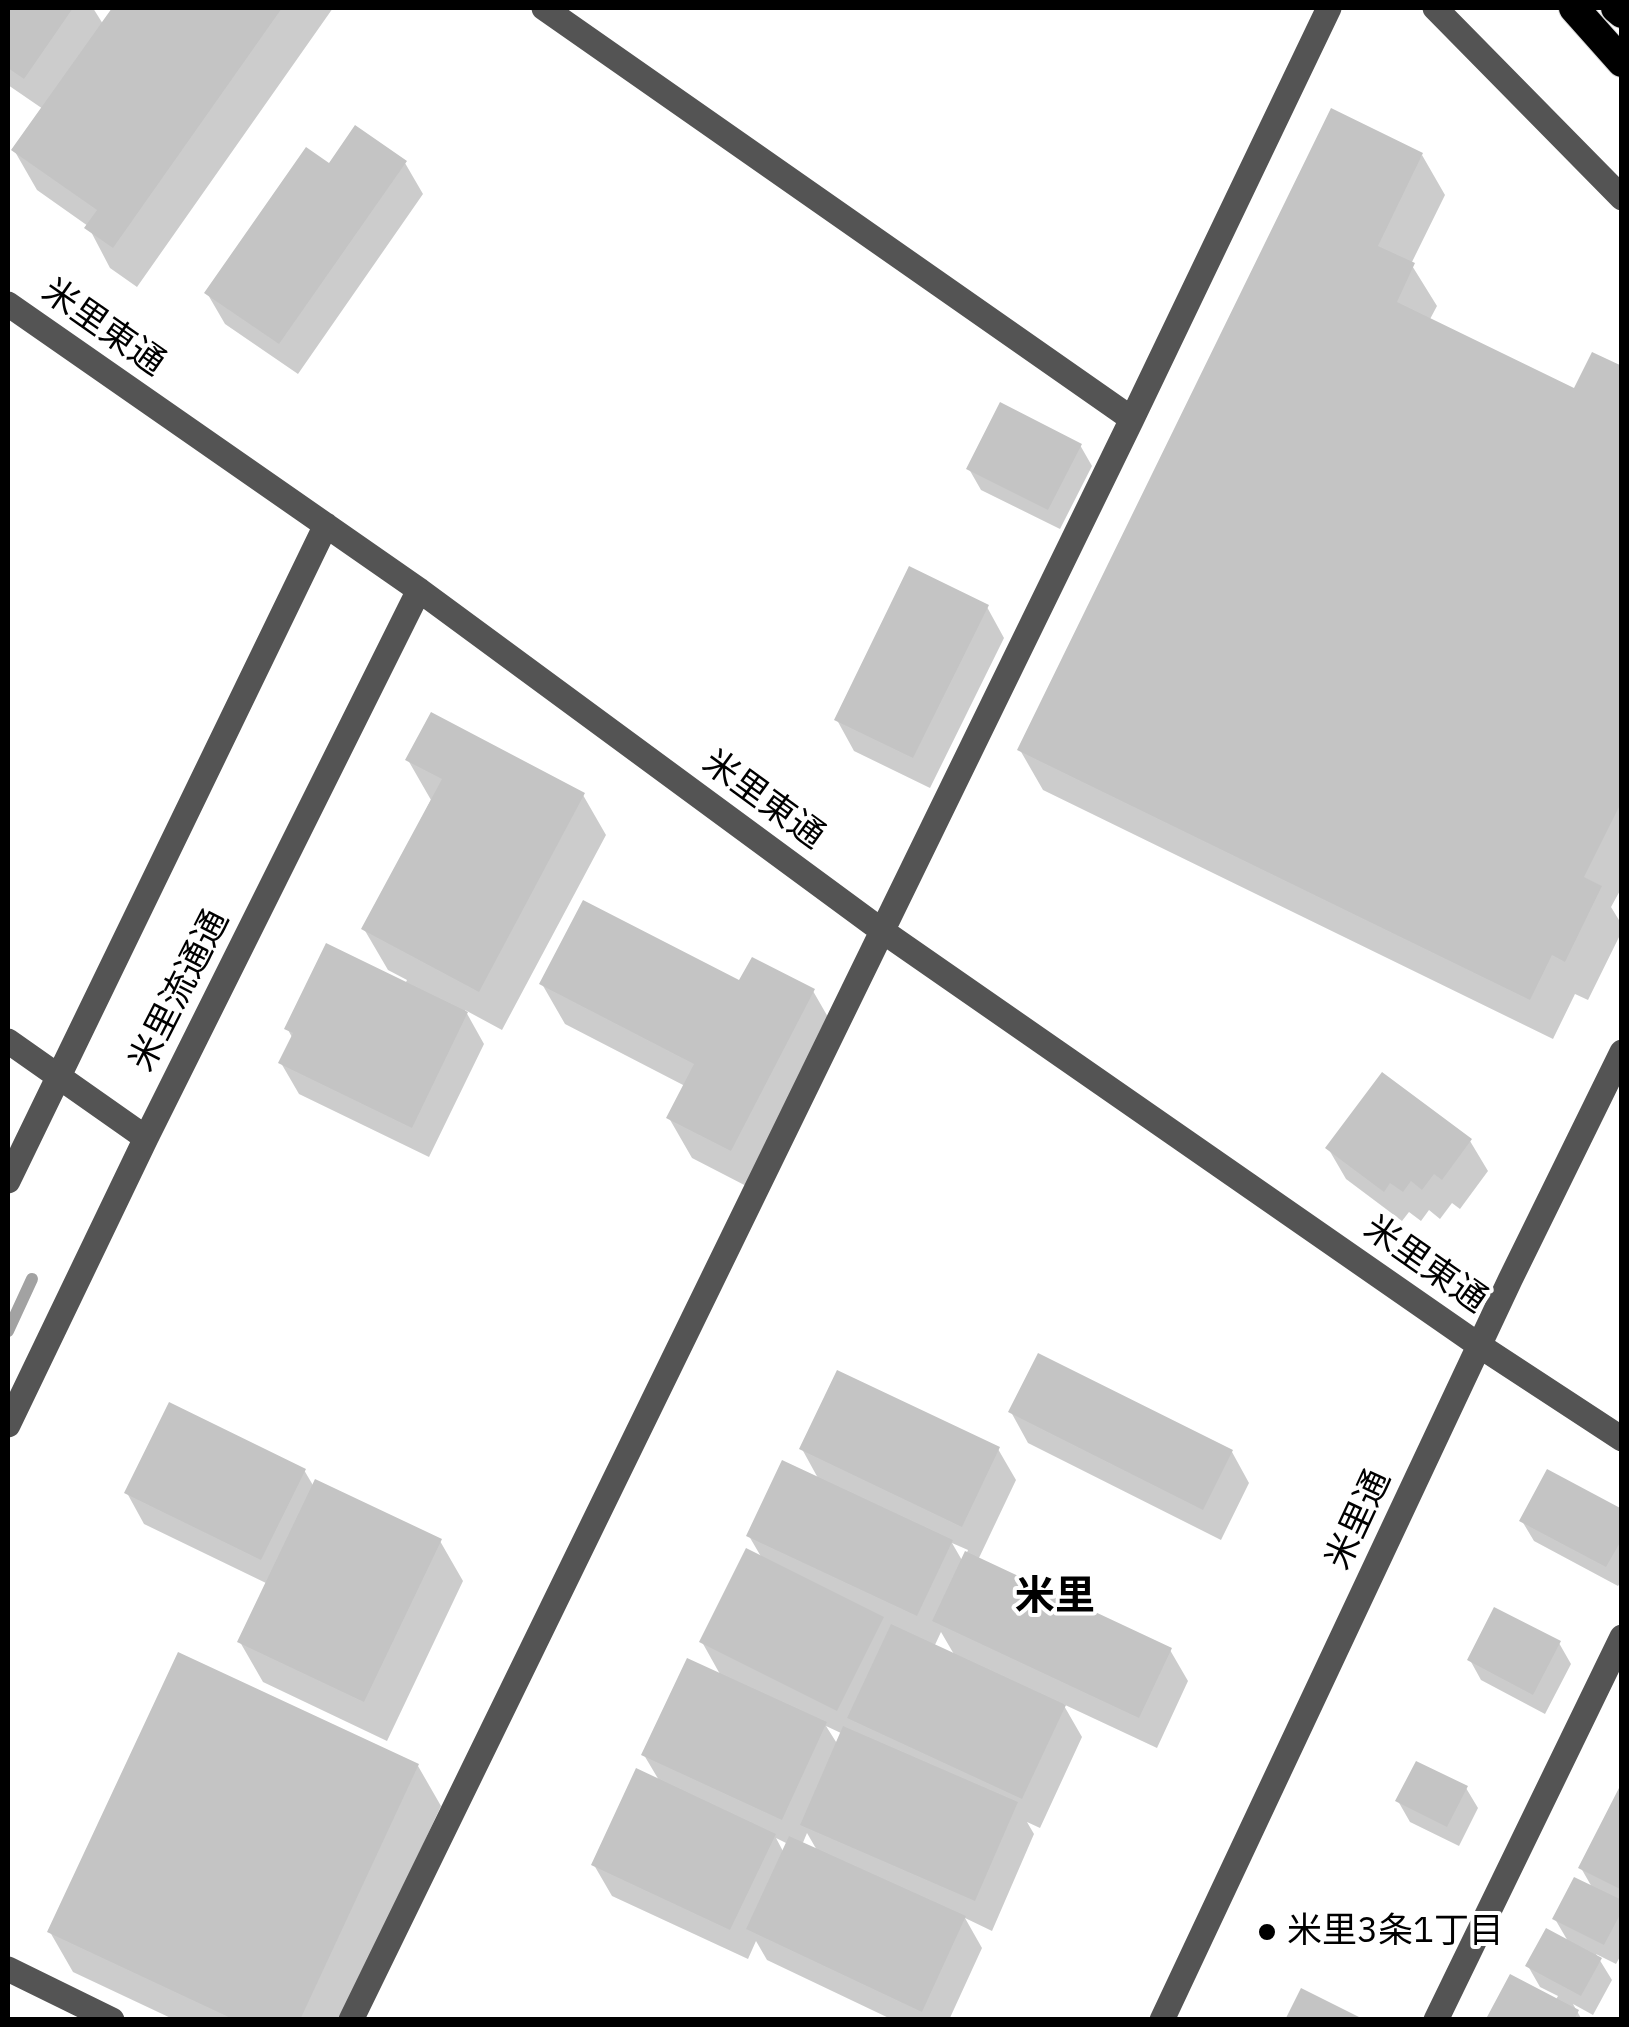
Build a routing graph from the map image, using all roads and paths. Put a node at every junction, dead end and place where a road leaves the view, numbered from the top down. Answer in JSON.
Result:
{"nodes":[{"id":1,"x":544,"y":8,"type":"edge"},
{"id":2,"x":1329,"y":8,"type":"edge"},
{"id":3,"x":1434,"y":8,"type":"edge"},
{"id":4,"x":1574,"y":8,"type":"edge"},
{"id":5,"x":1616,"y":8,"type":"edge"},
{"id":6,"x":1622,"y":13,"type":"edge"},
{"id":7,"x":1622,"y":62,"type":"edge"},
{"id":8,"x":1622,"y":198,"type":"edge"},
{"id":9,"x":8,"y":304,"type":"edge"},
{"id":10,"x":1132,"y":419,"type":"junction"},
{"id":11,"x":326,"y":526,"type":"junction"},
{"id":12,"x":419,"y":590,"type":"junction"},
{"id":13,"x":881,"y":930,"type":"junction"},
{"id":14,"x":8,"y":1040,"type":"edge"},
{"id":15,"x":1622,"y":1052,"type":"edge"},
{"id":16,"x":59,"y":1075,"type":"junction"},
{"id":17,"x":146,"y":1138,"type":"junction"},
{"id":18,"x":8,"y":1181,"type":"edge"},
{"id":19,"x":1480,"y":1346,"type":"junction"},
{"id":20,"x":8,"y":1425,"type":"edge"},
{"id":21,"x":1622,"y":1439,"type":"edge"},
{"id":22,"x":1622,"y":1637,"type":"edge"},
{"id":23,"x":8,"y":1969,"type":"edge"},
{"id":24,"x":112,"y":2020,"type":"edge"},
{"id":25,"x":352,"y":2020,"type":"edge"},
{"id":26,"x":1162,"y":2020,"type":"edge"},
{"id":27,"x":1436,"y":2020,"type":"edge"}],
"edges":[{"from":1,"to":10,"type":"street"},
{"from":2,"to":10,"type":"street"},
{"from":3,"to":8,"type":"street"},
{"from":4,"to":7,"type":"highway"},
{"from":5,"to":6,"type":"highway"},
{"from":9,"to":11,"type":"street","name":"米里東通"},
{"from":10,"to":13,"type":"street"},
{"from":11,"to":12,"type":"street","name":"米里東通"},
{"from":11,"to":16,"type":"street","name":"米里流通通"},
{"from":12,"to":13,"type":"street","name":"米里東通"},
{"from":12,"to":17,"type":"street","name":"米里流通通"},
{"from":13,"to":19,"type":"street","name":"米里東通"},
{"from":13,"to":25,"type":"street"},
{"from":14,"to":16,"type":"street"},
{"from":15,"to":19,"type":"street","name":"米里通"},
{"from":16,"to":17,"type":"street"},
{"from":16,"to":18,"type":"street","name":"米里流通通"},
{"from":17,"to":20,"type":"street","name":"米里流通通"},
{"from":19,"to":21,"type":"street","name":"米里東通"},
{"from":19,"to":26,"type":"street","name":"米里通"},
{"from":22,"to":27,"type":"street"},
{"from":23,"to":24,"type":"street"}]}
